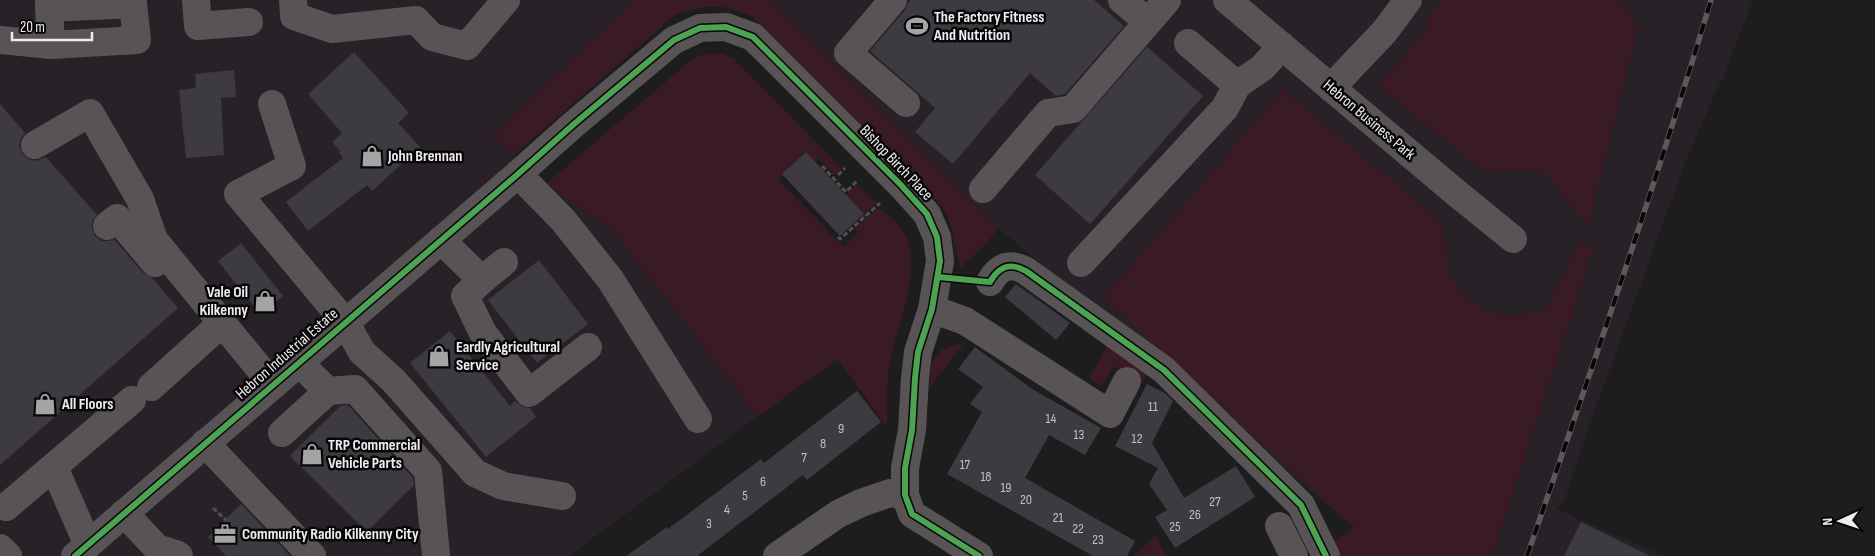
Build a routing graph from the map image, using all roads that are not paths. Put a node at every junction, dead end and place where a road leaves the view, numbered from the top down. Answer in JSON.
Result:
{"nodes":[{"id":1,"x":196,"y":0,"type":"edge"},
{"id":2,"x":292,"y":0,"type":"edge"},
{"id":3,"x":506,"y":0,"type":"edge"},
{"id":4,"x":893,"y":0,"type":"edge"},
{"id":5,"x":1122,"y":0,"type":"edge"},
{"id":6,"x":1167,"y":0,"type":"edge"},
{"id":7,"x":1408,"y":0,"type":"edge"},
{"id":8,"x":133,"y":2,"type":"edge"},
{"id":9,"x":1237,"y":3,"type":"edge"},
{"id":10,"x":49,"y":4,"type":"edge"},
{"id":11,"x":249,"y":22,"type":"dead end"},
{"id":12,"x":1148,"y":22,"type":"junction"},
{"id":13,"x":0,"y":40,"type":"edge"},
{"id":14,"x":1188,"y":43,"type":"dead end"},
{"id":15,"x":51,"y":45,"type":"junction"},
{"id":16,"x":1282,"y":46,"type":"junction"},
{"id":17,"x":1237,"y":85,"type":"junction"},
{"id":18,"x":1331,"y":88,"type":"junction"},
{"id":19,"x":906,"y":103,"type":"dead end"},
{"id":20,"x":272,"y":104,"type":"dead end"},
{"id":21,"x":36,"y":145,"type":"dead end"},
{"id":22,"x":518,"y":174,"type":"junction"},
{"id":23,"x":983,"y":189,"type":"dead end"},
{"id":24,"x":107,"y":226,"type":"dead end"},
{"id":25,"x":1513,"y":239,"type":"dead end"},
{"id":26,"x":441,"y":240,"type":"junction"},
{"id":27,"x":504,"y":262,"type":"dead end"},
{"id":28,"x":1081,"y":263,"type":"dead end"},
{"id":29,"x":482,"y":280,"type":"junction"},
{"id":30,"x":990,"y":282,"type":"dead end"},
{"id":31,"x":932,"y":309,"type":"junction"},
{"id":32,"x":345,"y":322,"type":"junction"},
{"id":33,"x":212,"y":332,"type":"junction"},
{"id":34,"x":588,"y":347,"type":"dead end"},
{"id":35,"x":299,"y":363,"type":"junction"},
{"id":36,"x":1127,"y":381,"type":"dead end"},
{"id":37,"x":268,"y":389,"type":"junction"},
{"id":38,"x":328,"y":391,"type":"junction"},
{"id":39,"x":698,"y":419,"type":"dead end"},
{"id":40,"x":282,"y":433,"type":"dead end"},
{"id":41,"x":205,"y":443,"type":"junction"},
{"id":42,"x":54,"y":467,"type":"junction"},
{"id":43,"x":905,"y":495,"type":"junction"},
{"id":44,"x":562,"y":496,"type":"dead end"},
{"id":45,"x":6,"y":507,"type":"dead end"},
{"id":46,"x":124,"y":513,"type":"junction"},
{"id":47,"x":0,"y":548,"type":"edge"},
{"id":48,"x":81,"y":550,"type":"edge"},
{"id":49,"x":8,"y":556,"type":"edge"},
{"id":50,"x":179,"y":556,"type":"edge"},
{"id":51,"x":312,"y":556,"type":"edge"},
{"id":52,"x":436,"y":556,"type":"edge"},
{"id":53,"x":777,"y":556,"type":"edge"},
{"id":54,"x":979,"y":556,"type":"edge"},
{"id":55,"x":1326,"y":556,"type":"edge"}],
"edges":[{"from":1,"to":11,"type":"street"},
{"from":2,"to":3,"type":"street"},
{"from":4,"to":19,"type":"street"},
{"from":5,"to":12,"type":"street"},
{"from":6,"to":12,"type":"street"},
{"from":7,"to":18,"type":"street"},
{"from":8,"to":10,"type":"street"},
{"from":8,"to":15,"type":"street"},
{"from":9,"to":16,"type":"street","name":"Hebron Business Park"},
{"from":10,"to":15,"type":"street"},
{"from":12,"to":23,"type":"street"},
{"from":13,"to":15,"type":"street"},
{"from":14,"to":17,"type":"street"},
{"from":16,"to":17,"type":"street"},
{"from":16,"to":18,"type":"street","name":"Hebron Business Park"},
{"from":17,"to":28,"type":"street"},
{"from":18,"to":25,"type":"street","name":"Hebron Business Park"},
{"from":20,"to":32,"type":"street"},
{"from":21,"to":37,"type":"street"},
{"from":22,"to":26,"type":"street","name":"Hebron Industrial Estate"},
{"from":22,"to":31,"type":"street","name":"Bishop Birch Place"},
{"from":22,"to":39,"type":"street"},
{"from":24,"to":33,"type":"street"},
{"from":26,"to":29,"type":"street"},
{"from":26,"to":32,"type":"street","name":"Hebron Industrial Estate"},
{"from":27,"to":29,"type":"street"},
{"from":29,"to":34,"type":"street"},
{"from":30,"to":55,"type":"street"},
{"from":31,"to":36,"type":"street"},
{"from":31,"to":43,"type":"street","name":"Bishop Birch Place"},
{"from":32,"to":35,"type":"street","name":"Hebron Industrial Estate"},
{"from":32,"to":44,"type":"street"},
{"from":33,"to":37,"type":"street"},
{"from":33,"to":42,"type":"street"},
{"from":35,"to":37,"type":"street","name":"Hebron Industrial Estate"},
{"from":35,"to":38,"type":"street"},
{"from":37,"to":41,"type":"street","name":"Hebron Industrial Estate"},
{"from":38,"to":40,"type":"street"},
{"from":38,"to":52,"type":"street"},
{"from":41,"to":46,"type":"street","name":"Hebron Industrial Estate"},
{"from":41,"to":51,"type":"street"},
{"from":42,"to":45,"type":"street"},
{"from":42,"to":48,"type":"street"},
{"from":43,"to":53,"type":"street"},
{"from":43,"to":54,"type":"street","name":"Bishop Birch Place"},
{"from":46,"to":48,"type":"street","name":"Hebron Industrial Estate"},
{"from":46,"to":50,"type":"street"},
{"from":47,"to":49,"type":"street"}]}
